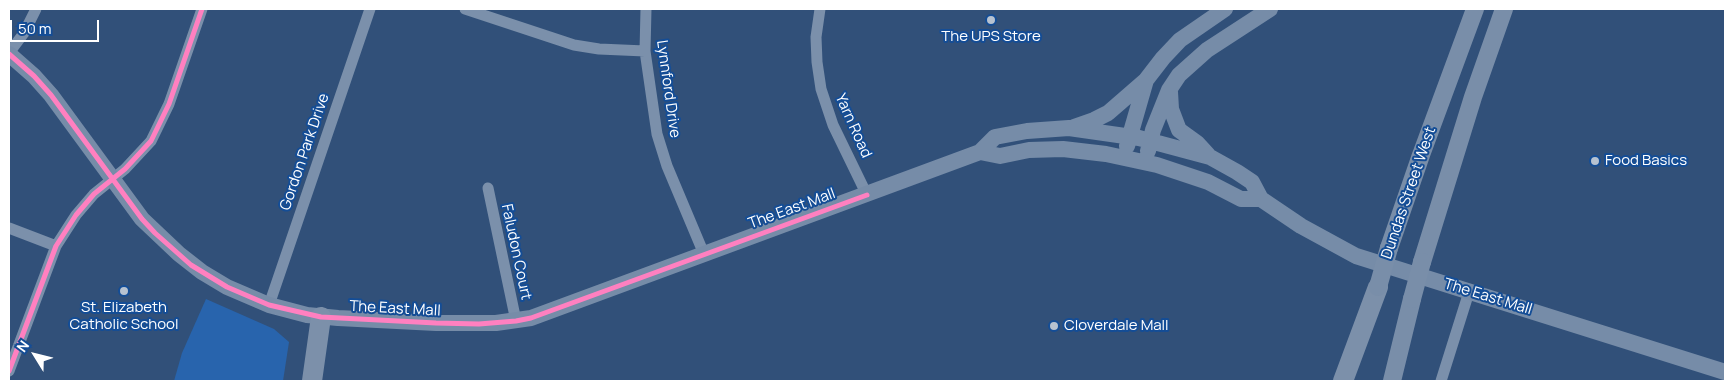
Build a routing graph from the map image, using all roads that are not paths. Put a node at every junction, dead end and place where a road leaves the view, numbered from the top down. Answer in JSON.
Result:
{"nodes":[{"id":1,"x":36,"y":9,"type":"edge"},
{"id":2,"x":202,"y":9,"type":"edge"},
{"id":3,"x":370,"y":9,"type":"edge"},
{"id":4,"x":464,"y":9,"type":"edge"},
{"id":5,"x":646,"y":9,"type":"edge"},
{"id":6,"x":820,"y":9,"type":"edge"},
{"id":7,"x":1225,"y":9,"type":"edge"},
{"id":8,"x":1270,"y":9,"type":"edge"},
{"id":9,"x":1475,"y":9,"type":"edge"},
{"id":10,"x":1504,"y":9,"type":"edge"},
{"id":11,"x":645,"y":51,"type":"junction"},
{"id":12,"x":9,"y":53,"type":"edge"},
{"id":13,"x":1146,"y":80,"type":"junction"},
{"id":14,"x":1169,"y":90,"type":"junction"},
{"id":15,"x":1069,"y":128,"type":"junction"},
{"id":16,"x":1130,"y":136,"type":"junction"},
{"id":17,"x":1150,"y":140,"type":"junction"},
{"id":18,"x":980,"y":152,"type":"junction"},
{"id":19,"x":1210,"y":157,"type":"junction"},
{"id":20,"x":1124,"y":158,"type":"junction"},
{"id":21,"x":1145,"y":162,"type":"junction"},
{"id":22,"x":113,"y":181,"type":"junction"},
{"id":23,"x":488,"y":188,"type":"dead end"},
{"id":24,"x":867,"y":195,"type":"junction"},
{"id":25,"x":1262,"y":199,"type":"junction"},
{"id":26,"x":9,"y":228,"type":"edge"},
{"id":27,"x":56,"y":246,"type":"junction"},
{"id":28,"x":704,"y":254,"type":"junction"},
{"id":29,"x":1378,"y":288,"type":"junction"},
{"id":30,"x":1469,"y":292,"type":"junction"},
{"id":31,"x":269,"y":305,"type":"junction"},
{"id":32,"x":322,"y":317,"type":"junction"},
{"id":33,"x":516,"y":322,"type":"junction"},
{"id":34,"x":9,"y":371,"type":"edge"},
{"id":35,"x":1725,"y":372,"type":"edge"},
{"id":36,"x":312,"y":381,"type":"edge"},
{"id":37,"x":1344,"y":381,"type":"edge"},
{"id":38,"x":1354,"y":381,"type":"edge"},
{"id":39,"x":1392,"y":381,"type":"edge"},
{"id":40,"x":1441,"y":381,"type":"edge"}],
"edges":[{"from":1,"to":12,"type":"street"},
{"from":2,"to":22,"type":"street"},
{"from":3,"to":31,"type":"street","name":"Gordon Park Drive"},
{"from":4,"to":11,"type":"street"},
{"from":5,"to":11,"type":"street","name":"Lynnford Drive"},
{"from":6,"to":24,"type":"street","name":"Yarn Road"},
{"from":7,"to":13,"type":"main road"},
{"from":8,"to":14,"type":"main road"},
{"from":9,"to":29,"type":"main road","name":"Dundas Street West","bridge":true},
{"from":10,"to":39,"type":"main road","name":"Dundas Street West","bridge":true},
{"from":11,"to":28,"type":"street","name":"Lynnford Drive"},
{"from":12,"to":22,"type":"main road","name":"The East Mall"},
{"from":13,"to":15,"type":"main road"},
{"from":13,"to":16,"type":"main road"},
{"from":14,"to":17,"type":"main road"},
{"from":14,"to":19,"type":"main road"},
{"from":15,"to":16,"type":"main road","name":"The East Mall"},
{"from":15,"to":18,"type":"main road","name":"The East Mall"},
{"from":16,"to":17,"type":"main road","name":"The East Mall"},
{"from":16,"to":20,"type":"main road"},
{"from":17,"to":19,"type":"main road","name":"The East Mall"},
{"from":17,"to":21,"type":"main road"},
{"from":18,"to":20,"type":"main road","name":"The East Mall"},
{"from":18,"to":24,"type":"main road","name":"The East Mall"},
{"from":19,"to":25,"type":"main road","name":"The East Mall"},
{"from":20,"to":21,"type":"main road","name":"The East Mall"},
{"from":21,"to":25,"type":"main road","name":"The East Mall"},
{"from":22,"to":27,"type":"street"},
{"from":22,"to":31,"type":"main road","name":"The East Mall"},
{"from":23,"to":33,"type":"street","name":"Faludon Court"},
{"from":24,"to":28,"type":"main road","name":"The East Mall"},
{"from":25,"to":30,"type":"main road","name":"The East Mall"},
{"from":26,"to":27,"type":"street"},
{"from":27,"to":34,"type":"street"},
{"from":28,"to":33,"type":"main road","name":"The East Mall"},
{"from":29,"to":37,"type":"highway"},
{"from":29,"to":38,"type":"main road","name":"Dundas Street West"},
{"from":30,"to":35,"type":"main road","name":"The East Mall"},
{"from":30,"to":40,"type":"street"},
{"from":31,"to":32,"type":"main road","name":"The East Mall"},
{"from":32,"to":33,"type":"main road","name":"The East Mall"},
{"from":32,"to":36,"type":"highway"}]}
